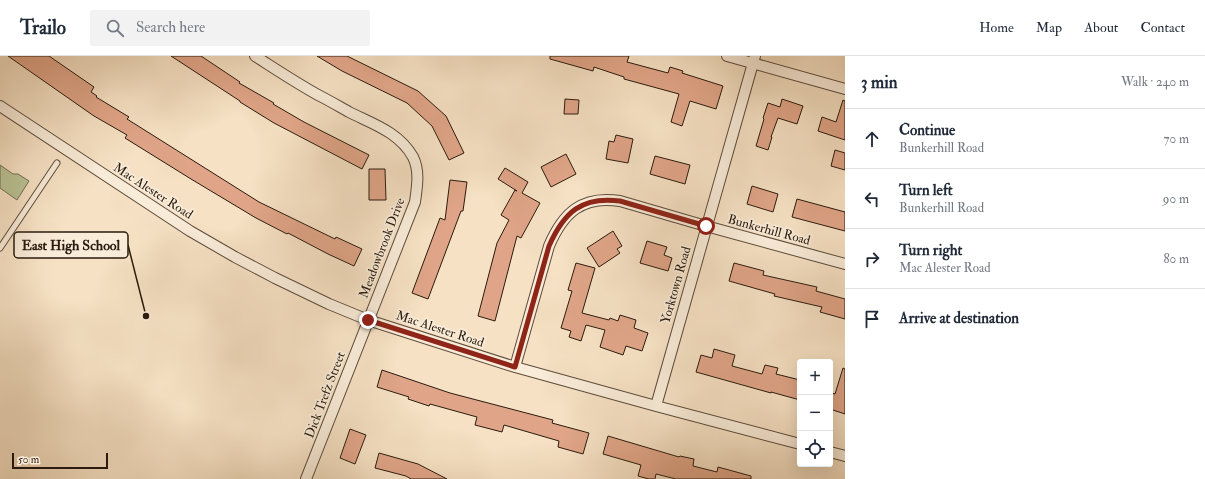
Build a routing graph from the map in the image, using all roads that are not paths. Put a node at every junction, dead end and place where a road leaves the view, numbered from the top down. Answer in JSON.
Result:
{"nodes":[{"id":1,"x":256,"y":56,"type":"edge"},
{"id":2,"x":727,"y":56,"type":"edge"},
{"id":3,"x":754,"y":60,"type":"edge"},
{"id":4,"x":845,"y":89,"type":"edge"},
{"id":5,"x":0,"y":106,"type":"edge"},
{"id":6,"x":57,"y":163,"type":"dead end"},
{"id":7,"x":706,"y":226,"type":"junction"},
{"id":8,"x":0,"y":248,"type":"edge"},
{"id":9,"x":845,"y":264,"type":"edge"},
{"id":10,"x":368,"y":320,"type":"junction"},
{"id":11,"x":515,"y":367,"type":"junction"},
{"id":12,"x":656,"y":406,"type":"junction"},
{"id":13,"x":797,"y":443,"type":"edge"},
{"id":14,"x":833,"y":453,"type":"edge"},
{"id":15,"x":845,"y":456,"type":"edge"},
{"id":16,"x":306,"y":479,"type":"edge"}],
"edges":[{"from":1,"to":10,"type":"street","name":"Meadowbrook Drive"},
{"from":2,"to":3,"type":"street"},
{"from":3,"to":4,"type":"street"},
{"from":3,"to":7,"type":"street","name":"Yorktown Road"},
{"from":5,"to":10,"type":"street","name":"Mac Alester Road"},
{"from":6,"to":8,"type":"lane"},
{"from":7,"to":9,"type":"street","name":"Bunkerhill Road"},
{"from":7,"to":11,"type":"street","name":"Bunkerhill Road"},
{"from":7,"to":12,"type":"street","name":"Yorktown Road"},
{"from":10,"to":11,"type":"street","name":"Mac Alester Road"},
{"from":10,"to":16,"type":"street","name":"Dick Trefz Street"},
{"from":11,"to":12,"type":"street","name":"Mac Alester Road"},
{"from":12,"to":13,"type":"street","name":"Mac Alester Road"},
{"from":14,"to":15,"type":"street"}]}
